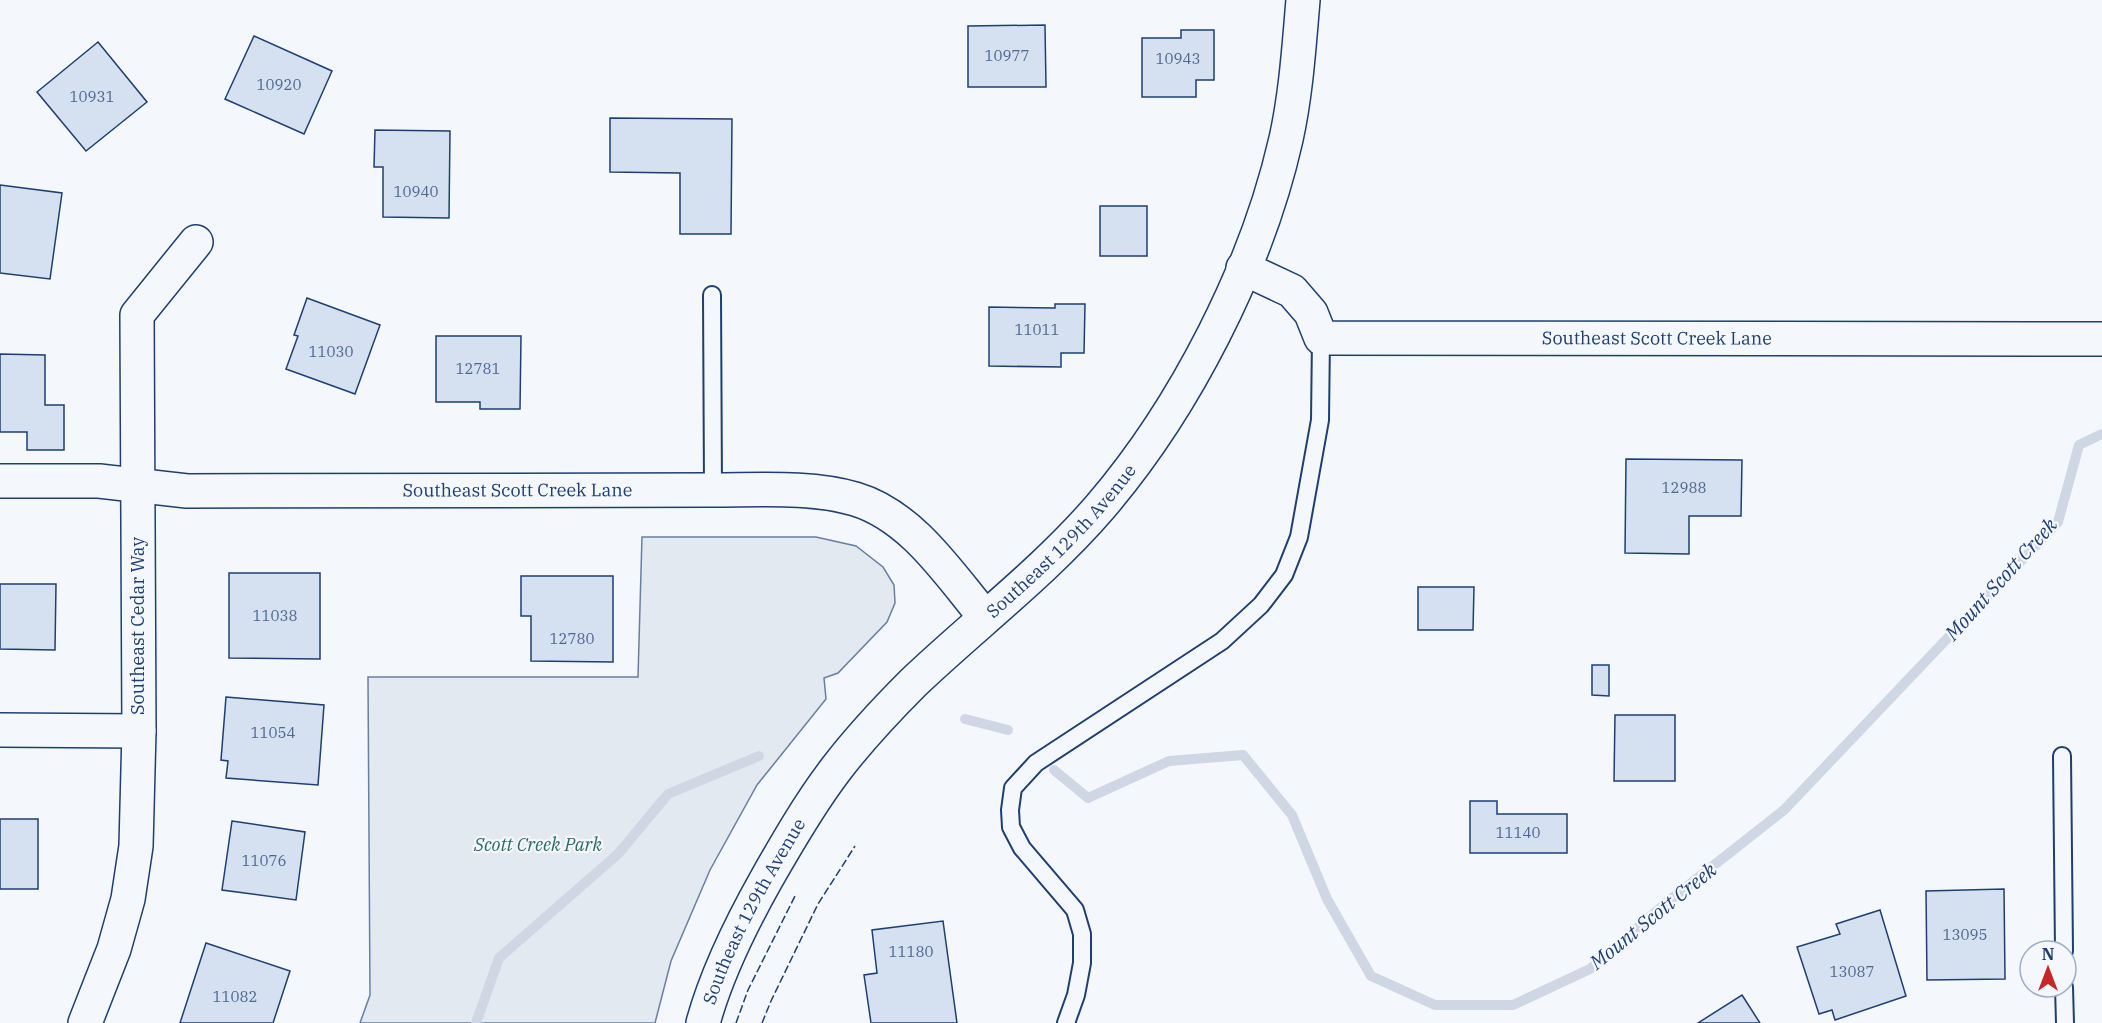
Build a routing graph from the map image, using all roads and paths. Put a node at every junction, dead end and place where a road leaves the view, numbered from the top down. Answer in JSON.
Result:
{"nodes":[{"id":1,"x":1303,"y":0,"type":"edge"},
{"id":2,"x":196,"y":242,"type":"dead end"},
{"id":3,"x":1244,"y":268,"type":"junction"},
{"id":4,"x":712,"y":295,"type":"dead end"},
{"id":5,"x":1321,"y":338,"type":"junction"},
{"id":6,"x":2102,"y":339,"type":"edge"},
{"id":7,"x":0,"y":482,"type":"edge"},
{"id":8,"x":138,"y":485,"type":"junction"},
{"id":9,"x":713,"y":490,"type":"junction"},
{"id":10,"x":986,"y":617,"type":"junction"},
{"id":11,"x":0,"y":730,"type":"edge"},
{"id":12,"x":139,"y":731,"type":"junction"},
{"id":13,"x":2062,"y":756,"type":"dead end"},
{"id":14,"x":2064,"y":939,"type":"edge"},
{"id":15,"x":2064,"y":999,"type":"edge"},
{"id":16,"x":85,"y":1023,"type":"edge"},
{"id":17,"x":704,"y":1023,"type":"edge"},
{"id":18,"x":1066,"y":1023,"type":"edge"},
{"id":19,"x":2064,"y":1023,"type":"edge"}],
"edges":[{"from":1,"to":3,"type":"street","name":"Southeast 129th Avenue"},
{"from":2,"to":8,"type":"street","name":"Southeast Cedar Way"},
{"from":3,"to":5,"type":"street"},
{"from":3,"to":10,"type":"street","name":"Southeast 129th Avenue"},
{"from":4,"to":9,"type":"lane"},
{"from":5,"to":6,"type":"street","name":"Southeast Scott Creek Lane"},
{"from":5,"to":18,"type":"lane"},
{"from":7,"to":8,"type":"street","name":"Southeast Scott Creek Lane"},
{"from":8,"to":9,"type":"street","name":"Southeast Scott Creek Lane"},
{"from":8,"to":12,"type":"street","name":"Southeast Cedar Way"},
{"from":9,"to":10,"type":"street","name":"Southeast Scott Creek Lane"},
{"from":10,"to":17,"type":"street","name":"Southeast 129th Avenue"},
{"from":11,"to":12,"type":"street"},
{"from":12,"to":16,"type":"street","name":"Southeast Cedar Way"},
{"from":13,"to":14,"type":"lane"},
{"from":15,"to":19,"type":"lane"}]}
